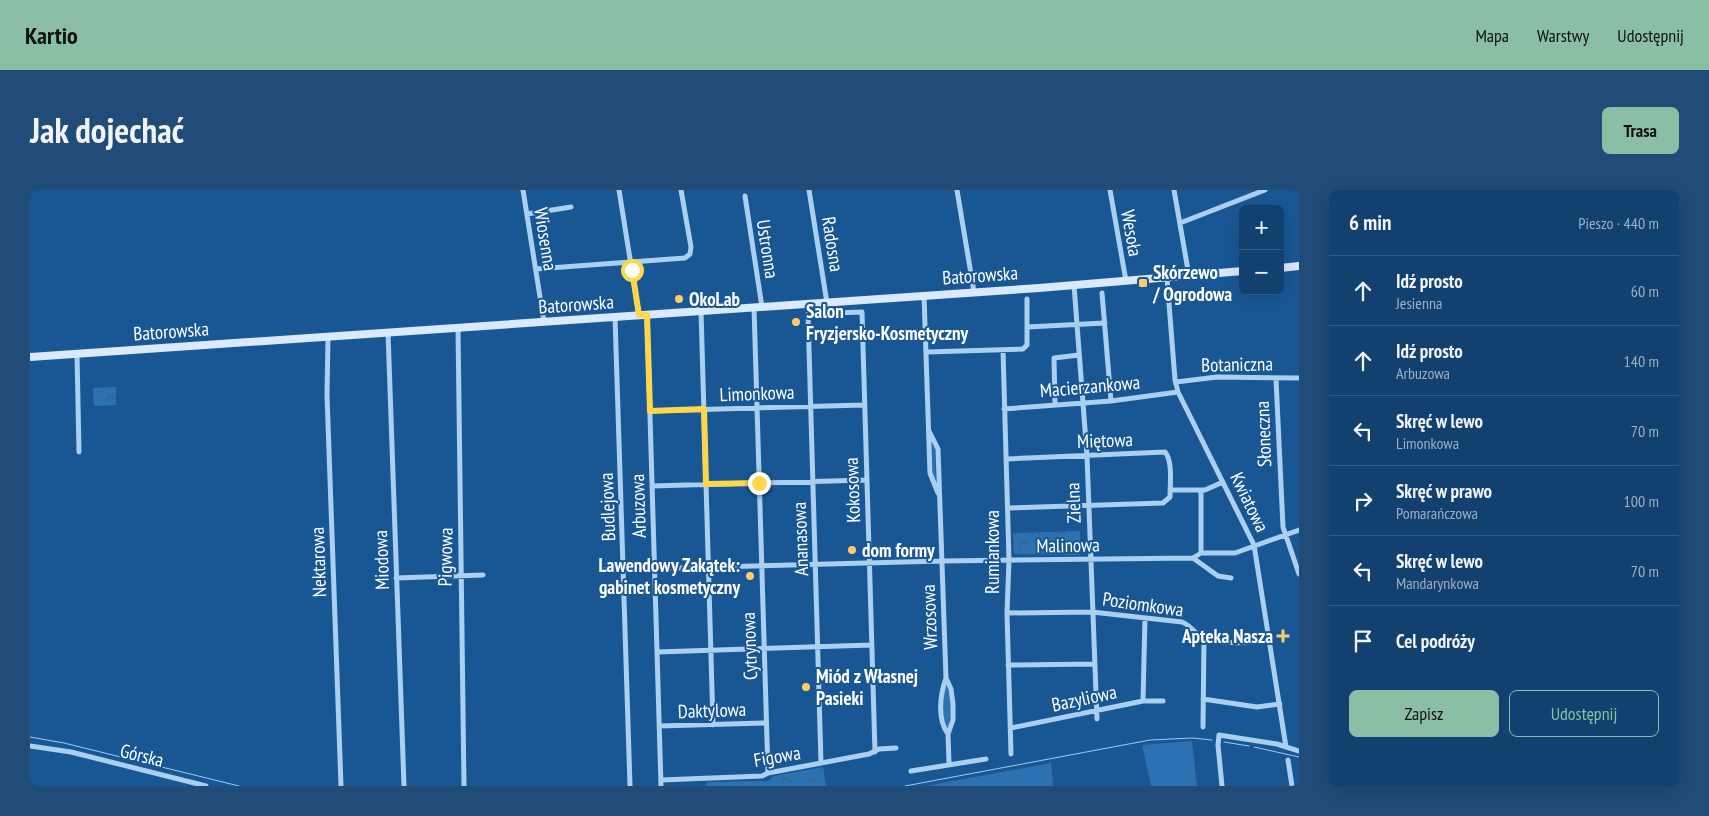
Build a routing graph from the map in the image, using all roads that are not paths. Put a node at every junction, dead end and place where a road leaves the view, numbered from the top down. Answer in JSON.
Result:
{"nodes":[{"id":1,"x":523,"y":190,"type":"edge"},
{"id":2,"x":619,"y":190,"type":"edge"},
{"id":3,"x":681,"y":190,"type":"edge"},
{"id":4,"x":809,"y":190,"type":"edge"},
{"id":5,"x":957,"y":190,"type":"edge"},
{"id":6,"x":1110,"y":190,"type":"edge"},
{"id":7,"x":1174,"y":190,"type":"edge"},
{"id":8,"x":1265,"y":190,"type":"edge"},
{"id":9,"x":745,"y":196,"type":"dead end"},
{"id":10,"x":571,"y":207,"type":"dead end"},
{"id":11,"x":527,"y":214,"type":"junction"},
{"id":12,"x":1180,"y":223,"type":"junction"},
{"id":13,"x":631,"y":261,"type":"junction"},
{"id":14,"x":1299,"y":266,"type":"edge"},
{"id":15,"x":1284,"y":268,"type":"edge"},
{"id":16,"x":536,"y":269,"type":"junction"},
{"id":17,"x":1239,"y":271,"type":"edge"},
{"id":18,"x":1189,"y":276,"type":"junction"},
{"id":19,"x":1167,"y":278,"type":"junction"},
{"id":20,"x":1126,"y":281,"type":"junction"},
{"id":21,"x":1074,"y":285,"type":"junction"},
{"id":22,"x":974,"y":292,"type":"junction"},
{"id":23,"x":1102,"y":293,"type":"dead end"},
{"id":24,"x":924,"y":296,"type":"junction"},
{"id":25,"x":1027,"y":298,"type":"dead end"},
{"id":26,"x":827,"y":303,"type":"junction"},
{"id":27,"x":758,"y":307,"type":"junction"},
{"id":28,"x":701,"y":311,"type":"junction"},
{"id":29,"x":808,"y":314,"type":"joint"},
{"id":30,"x":643,"y":315,"type":"junction"},
{"id":31,"x":615,"y":317,"type":"junction"},
{"id":32,"x":544,"y":322,"type":"junction"},
{"id":33,"x":1105,"y":323,"type":"junction"},
{"id":34,"x":1077,"y":324,"type":"junction"},
{"id":35,"x":458,"y":328,"type":"junction"},
{"id":36,"x":1027,"y":328,"type":"junction"},
{"id":37,"x":388,"y":332,"type":"junction"},
{"id":38,"x":328,"y":336,"type":"junction"},
{"id":39,"x":1003,"y":350,"type":"junction"},
{"id":40,"x":927,"y":352,"type":"junction"},
{"id":41,"x":77,"y":354,"type":"junction"},
{"id":42,"x":1079,"y":356,"type":"junction"},
{"id":43,"x":30,"y":357,"type":"edge"},
{"id":44,"x":1299,"y":378,"type":"edge"},
{"id":45,"x":1276,"y":379,"type":"junction"},
{"id":46,"x":1176,"y":382,"type":"junction"},
{"id":47,"x":1178,"y":392,"type":"junction"},
{"id":48,"x":1111,"y":401,"type":"junction"},
{"id":49,"x":1084,"y":403,"type":"junction"},
{"id":50,"x":864,"y":405,"type":"junction"},
{"id":51,"x":1055,"y":405,"type":"junction"},
{"id":52,"x":810,"y":406,"type":"junction"},
{"id":53,"x":757,"y":408,"type":"junction"},
{"id":54,"x":704,"y":409,"type":"junction"},
{"id":55,"x":1004,"y":409,"type":"junction"},
{"id":56,"x":650,"y":411,"type":"junction"},
{"id":57,"x":79,"y":452,"type":"dead end"},
{"id":58,"x":1087,"y":456,"type":"junction"},
{"id":59,"x":1006,"y":459,"type":"junction"},
{"id":60,"x":866,"y":480,"type":"junction"},
{"id":61,"x":813,"y":481,"type":"junction"},
{"id":62,"x":1223,"y":482,"type":"junction"},
{"id":63,"x":759,"y":483,"type":"junction"},
{"id":64,"x":706,"y":484,"type":"junction"},
{"id":65,"x":652,"y":486,"type":"junction"},
{"id":66,"x":1170,"y":490,"type":"junction"},
{"id":67,"x":1201,"y":490,"type":"junction"},
{"id":68,"x":1089,"y":506,"type":"junction"},
{"id":69,"x":1008,"y":508,"type":"junction"},
{"id":70,"x":1299,"y":530,"type":"edge"},
{"id":71,"x":1285,"y":536,"type":"junction"},
{"id":72,"x":1254,"y":545,"type":"junction"},
{"id":73,"x":1201,"y":553,"type":"junction"},
{"id":74,"x":1193,"y":558,"type":"junction"},
{"id":75,"x":1010,"y":560,"type":"junction"},
{"id":76,"x":1090,"y":560,"type":"junction"},
{"id":77,"x":942,"y":561,"type":"junction"},
{"id":78,"x":869,"y":562,"type":"junction"},
{"id":79,"x":815,"y":564,"type":"junction"},
{"id":80,"x":761,"y":565,"type":"junction"},
{"id":81,"x":708,"y":567,"type":"junction"},
{"id":82,"x":624,"y":569,"type":"junction"},
{"id":83,"x":654,"y":569,"type":"junction"},
{"id":84,"x":601,"y":570,"type":"dead end"},
{"id":85,"x":1299,"y":574,"type":"edge"},
{"id":86,"x":459,"y":576,"type":"junction"},
{"id":87,"x":483,"y":576,"type":"dead end"},
{"id":88,"x":396,"y":578,"type":"junction"},
{"id":89,"x":1231,"y":578,"type":"dead end"},
{"id":90,"x":1092,"y":612,"type":"junction"},
{"id":91,"x":1007,"y":613,"type":"junction"},
{"id":92,"x":1145,"y":618,"type":"junction"},
{"id":93,"x":1204,"y":638,"type":"junction"},
{"id":94,"x":1270,"y":640,"type":"junction"},
{"id":95,"x":871,"y":645,"type":"junction"},
{"id":96,"x":818,"y":646,"type":"junction"},
{"id":97,"x":764,"y":648,"type":"junction"},
{"id":98,"x":711,"y":649,"type":"junction"},
{"id":99,"x":657,"y":652,"type":"junction"},
{"id":100,"x":1094,"y":664,"type":"junction"},
{"id":101,"x":1008,"y":665,"type":"junction"},
{"id":102,"x":946,"y":678,"type":"junction"},
{"id":103,"x":1204,"y":698,"type":"junction"},
{"id":104,"x":1143,"y":701,"type":"junction"},
{"id":105,"x":1163,"y":701,"type":"dead end"},
{"id":106,"x":1280,"y":704,"type":"junction"},
{"id":107,"x":1096,"y":711,"type":"junction"},
{"id":108,"x":1097,"y":719,"type":"dead end"},
{"id":109,"x":766,"y":723,"type":"junction"},
{"id":110,"x":713,"y":725,"type":"junction"},
{"id":111,"x":660,"y":726,"type":"junction"},
{"id":112,"x":1203,"y":727,"type":"dead end"},
{"id":113,"x":1011,"y":728,"type":"junction"},
{"id":114,"x":948,"y":734,"type":"junction"},
{"id":115,"x":30,"y":746,"type":"edge"},
{"id":116,"x":1286,"y":747,"type":"junction"},
{"id":117,"x":896,"y":748,"type":"dead end"},
{"id":118,"x":1299,"y":751,"type":"edge"},
{"id":119,"x":875,"y":752,"type":"junction"},
{"id":120,"x":1011,"y":754,"type":"dead end"},
{"id":121,"x":986,"y":759,"type":"dead end"},
{"id":122,"x":1288,"y":760,"type":"dead end"},
{"id":123,"x":821,"y":763,"type":"junction"},
{"id":124,"x":949,"y":763,"type":"junction"},
{"id":125,"x":911,"y":771,"type":"dead end"},
{"id":126,"x":768,"y":773,"type":"junction"},
{"id":127,"x":661,"y":783,"type":"edge"},
{"id":128,"x":206,"y":786,"type":"edge"},
{"id":129,"x":341,"y":786,"type":"edge"},
{"id":130,"x":404,"y":786,"type":"edge"},
{"id":131,"x":464,"y":786,"type":"edge"},
{"id":132,"x":630,"y":786,"type":"edge"},
{"id":133,"x":1222,"y":786,"type":"edge"},
{"id":134,"x":1292,"y":786,"type":"edge"}],
"edges":[{"from":1,"to":11,"type":"street","name":"Wiosenna"},
{"from":2,"to":13,"type":"street","name":"Arbuzowa"},
{"from":3,"to":13,"type":"street"},
{"from":4,"to":26,"type":"street","name":"Radosna"},
{"from":5,"to":22,"type":"street"},
{"from":6,"to":20,"type":"street","name":"Wesoła"},
{"from":7,"to":12,"type":"street"},
{"from":8,"to":12,"type":"street"},
{"from":9,"to":27,"type":"street","name":"Ustronna"},
{"from":10,"to":11,"type":"street"},
{"from":11,"to":16,"type":"street","name":"Wiosenna"},
{"from":12,"to":18,"type":"street"},
{"from":13,"to":16,"type":"street"},
{"from":13,"to":30,"type":"street","name":"Arbuzowa"},
{"from":14,"to":15,"type":"street"},
{"from":16,"to":32,"type":"street","name":"Wiosenna"},
{"from":17,"to":18,"type":"street","name":"Batorowska"},
{"from":18,"to":19,"type":"street","name":"Batorowska"},
{"from":19,"to":20,"type":"street","name":"Batorowska"},
{"from":19,"to":46,"type":"street","name":"Kwiatowa"},
{"from":20,"to":21,"type":"street","name":"Batorowska"},
{"from":21,"to":22,"type":"street","name":"Batorowska"},
{"from":21,"to":34,"type":"street","name":"Zielna"},
{"from":22,"to":24,"type":"street","name":"Batorowska"},
{"from":23,"to":33,"type":"street"},
{"from":24,"to":26,"type":"street","name":"Batorowska"},
{"from":24,"to":40,"type":"street","name":"Wrzosowa"},
{"from":25,"to":36,"type":"street"},
{"from":26,"to":27,"type":"street","name":"Batorowska"},
{"from":27,"to":28,"type":"street","name":"Batorowska"},
{"from":27,"to":53,"type":"street","name":"Cytrynowa"},
{"from":28,"to":30,"type":"street","name":"Batorowska"},
{"from":28,"to":54,"type":"street"},
{"from":29,"to":50,"type":"street","name":"Kokosowa"},
{"from":29,"to":52,"type":"street","name":"Ananasowa"},
{"from":30,"to":31,"type":"street","name":"Batorowska"},
{"from":30,"to":56,"type":"street","name":"Arbuzowa"},
{"from":31,"to":32,"type":"street","name":"Batorowska"},
{"from":31,"to":82,"type":"street","name":"Budlejowa"},
{"from":32,"to":35,"type":"street","name":"Batorowska"},
{"from":33,"to":34,"type":"street"},
{"from":33,"to":48,"type":"street"},
{"from":34,"to":36,"type":"street"},
{"from":34,"to":42,"type":"street","name":"Zielna"},
{"from":35,"to":37,"type":"street","name":"Batorowska"},
{"from":35,"to":86,"type":"street","name":"Pigwowa"},
{"from":36,"to":39,"type":"street"},
{"from":37,"to":38,"type":"street","name":"Batorowska"},
{"from":37,"to":88,"type":"street","name":"Miodowa"},
{"from":38,"to":41,"type":"street","name":"Batorowska"},
{"from":38,"to":129,"type":"street","name":"Nektarowa"},
{"from":39,"to":40,"type":"street"},
{"from":39,"to":55,"type":"street","name":"Rumiankowa"},
{"from":40,"to":77,"type":"street","name":"Wrzosowa"},
{"from":41,"to":43,"type":"street","name":"Batorowska"},
{"from":41,"to":57,"type":"street"},
{"from":42,"to":49,"type":"street","name":"Zielna"},
{"from":42,"to":51,"type":"street"},
{"from":44,"to":45,"type":"street","name":"Botaniczna"},
{"from":45,"to":46,"type":"street","name":"Botaniczna"},
{"from":45,"to":71,"type":"street","name":"Słoneczna"},
{"from":46,"to":47,"type":"street","name":"Kwiatowa"},
{"from":47,"to":48,"type":"street","name":"Macierzankowa"},
{"from":47,"to":62,"type":"street","name":"Kwiatowa"},
{"from":48,"to":49,"type":"street","name":"Macierzankowa"},
{"from":49,"to":51,"type":"street","name":"Macierzankowa"},
{"from":49,"to":58,"type":"street","name":"Zielna"},
{"from":50,"to":52,"type":"street","name":"Limonkowa"},
{"from":50,"to":60,"type":"street","name":"Kokosowa"},
{"from":51,"to":55,"type":"street","name":"Macierzankowa"},
{"from":52,"to":53,"type":"street","name":"Limonkowa"},
{"from":52,"to":61,"type":"street","name":"Ananasowa"},
{"from":53,"to":54,"type":"street","name":"Limonkowa"},
{"from":53,"to":63,"type":"street","name":"Cytrynowa"},
{"from":54,"to":56,"type":"street","name":"Limonkowa"},
{"from":54,"to":64,"type":"street"},
{"from":55,"to":59,"type":"street","name":"Rumiankowa"},
{"from":56,"to":65,"type":"street","name":"Arbuzowa"},
{"from":58,"to":59,"type":"street","name":"Miętowa"},
{"from":58,"to":66,"type":"street","name":"Miętowa"},
{"from":58,"to":68,"type":"street","name":"Zielna"},
{"from":59,"to":69,"type":"street","name":"Rumiankowa"},
{"from":60,"to":61,"type":"street"},
{"from":60,"to":78,"type":"street","name":"Kokosowa"},
{"from":61,"to":63,"type":"street"},
{"from":61,"to":79,"type":"street","name":"Ananasowa"},
{"from":62,"to":67,"type":"street"},
{"from":62,"to":72,"type":"street","name":"Kwiatowa"},
{"from":63,"to":64,"type":"street"},
{"from":63,"to":80,"type":"street","name":"Cytrynowa"},
{"from":64,"to":65,"type":"street"},
{"from":64,"to":81,"type":"street"},
{"from":65,"to":83,"type":"street","name":"Arbuzowa"},
{"from":66,"to":67,"type":"street"},
{"from":66,"to":68,"type":"street"},
{"from":67,"to":73,"type":"street"},
{"from":68,"to":69,"type":"street"},
{"from":68,"to":76,"type":"street","name":"Zielna"},
{"from":69,"to":75,"type":"street","name":"Rumiankowa"},
{"from":70,"to":71,"type":"street"},
{"from":71,"to":72,"type":"street"},
{"from":71,"to":85,"type":"street","name":"Słoneczna"},
{"from":72,"to":73,"type":"street"},
{"from":72,"to":94,"type":"street","name":"Kwiatowa"},
{"from":73,"to":74,"type":"street"},
{"from":74,"to":76,"type":"street","name":"Malinowa"},
{"from":74,"to":89,"type":"street"},
{"from":75,"to":76,"type":"street","name":"Malinowa"},
{"from":75,"to":77,"type":"street","name":"Malinowa"},
{"from":75,"to":91,"type":"street","name":"Rumiankowa"},
{"from":76,"to":90,"type":"street","name":"Zielna"},
{"from":77,"to":78,"type":"street","name":"Malinowa"},
{"from":77,"to":102,"type":"street","name":"Wrzosowa"},
{"from":78,"to":79,"type":"street","name":"Malinowa"},
{"from":78,"to":95,"type":"street","name":"Kokosowa"},
{"from":79,"to":80,"type":"street","name":"Malinowa"},
{"from":79,"to":96,"type":"street","name":"Ananasowa"},
{"from":80,"to":81,"type":"street","name":"Malinowa"},
{"from":80,"to":97,"type":"street","name":"Cytrynowa"},
{"from":81,"to":83,"type":"street","name":"Malinowa"},
{"from":81,"to":98,"type":"street"},
{"from":82,"to":83,"type":"street","name":"Malinowa"},
{"from":82,"to":84,"type":"street","name":"Malinowa"},
{"from":82,"to":132,"type":"street","name":"Budlejowa"},
{"from":83,"to":99,"type":"street","name":"Arbuzowa"},
{"from":86,"to":87,"type":"street"},
{"from":86,"to":88,"type":"street"},
{"from":86,"to":131,"type":"street","name":"Pigwowa"},
{"from":88,"to":130,"type":"street","name":"Miodowa"},
{"from":90,"to":91,"type":"street","name":"Poziomkowa"},
{"from":90,"to":92,"type":"street","name":"Poziomkowa"},
{"from":90,"to":100,"type":"street","name":"Zielna"},
{"from":91,"to":101,"type":"street","name":"Rumiankowa"},
{"from":92,"to":93,"type":"street","name":"Poziomkowa"},
{"from":92,"to":104,"type":"street"},
{"from":93,"to":94,"type":"street","name":"Poziomkowa"},
{"from":93,"to":103,"type":"street"},
{"from":94,"to":106,"type":"street","name":"Kwiatowa"},
{"from":95,"to":96,"type":"street"},
{"from":95,"to":119,"type":"street","name":"Kokosowa"},
{"from":96,"to":97,"type":"street"},
{"from":96,"to":123,"type":"street","name":"Ananasowa"},
{"from":97,"to":98,"type":"street"},
{"from":97,"to":109,"type":"street","name":"Cytrynowa"},
{"from":98,"to":99,"type":"street"},
{"from":98,"to":110,"type":"street"},
{"from":99,"to":111,"type":"street","name":"Arbuzowa"},
{"from":100,"to":101,"type":"street"},
{"from":100,"to":107,"type":"street","name":"Zielna"},
{"from":101,"to":113,"type":"street","name":"Rumiankowa"},
{"from":102,"to":114,"type":"street","name":"Wrzosowa"},
{"from":102,"to":114,"type":"street","name":"Wrzosowa"},
{"from":103,"to":106,"type":"street"},
{"from":103,"to":112,"type":"street"},
{"from":104,"to":105,"type":"street","name":"Bazyliowa"},
{"from":104,"to":107,"type":"street","name":"Bazyliowa"},
{"from":106,"to":116,"type":"street","name":"Kwiatowa"},
{"from":107,"to":108,"type":"street","name":"Zielna"},
{"from":107,"to":113,"type":"street","name":"Bazyliowa"},
{"from":109,"to":110,"type":"street","name":"Daktylowa"},
{"from":109,"to":126,"type":"street","name":"Cytrynowa"},
{"from":110,"to":111,"type":"street","name":"Daktylowa"},
{"from":111,"to":127,"type":"street","name":"Arbuzowa"},
{"from":113,"to":120,"type":"street","name":"Rumiankowa"},
{"from":114,"to":124,"type":"street","name":"Wrzosowa"},
{"from":115,"to":128,"type":"street","name":"Górska"},
{"from":116,"to":118,"type":"street"},
{"from":116,"to":133,"type":"street"},
{"from":117,"to":119,"type":"street","name":"Figowa"},
{"from":119,"to":123,"type":"street","name":"Figowa"},
{"from":121,"to":124,"type":"street"},
{"from":122,"to":134,"type":"street"},
{"from":123,"to":126,"type":"street","name":"Figowa"},
{"from":124,"to":125,"type":"street"},
{"from":126,"to":127,"type":"street","name":"Figowa"}]}
